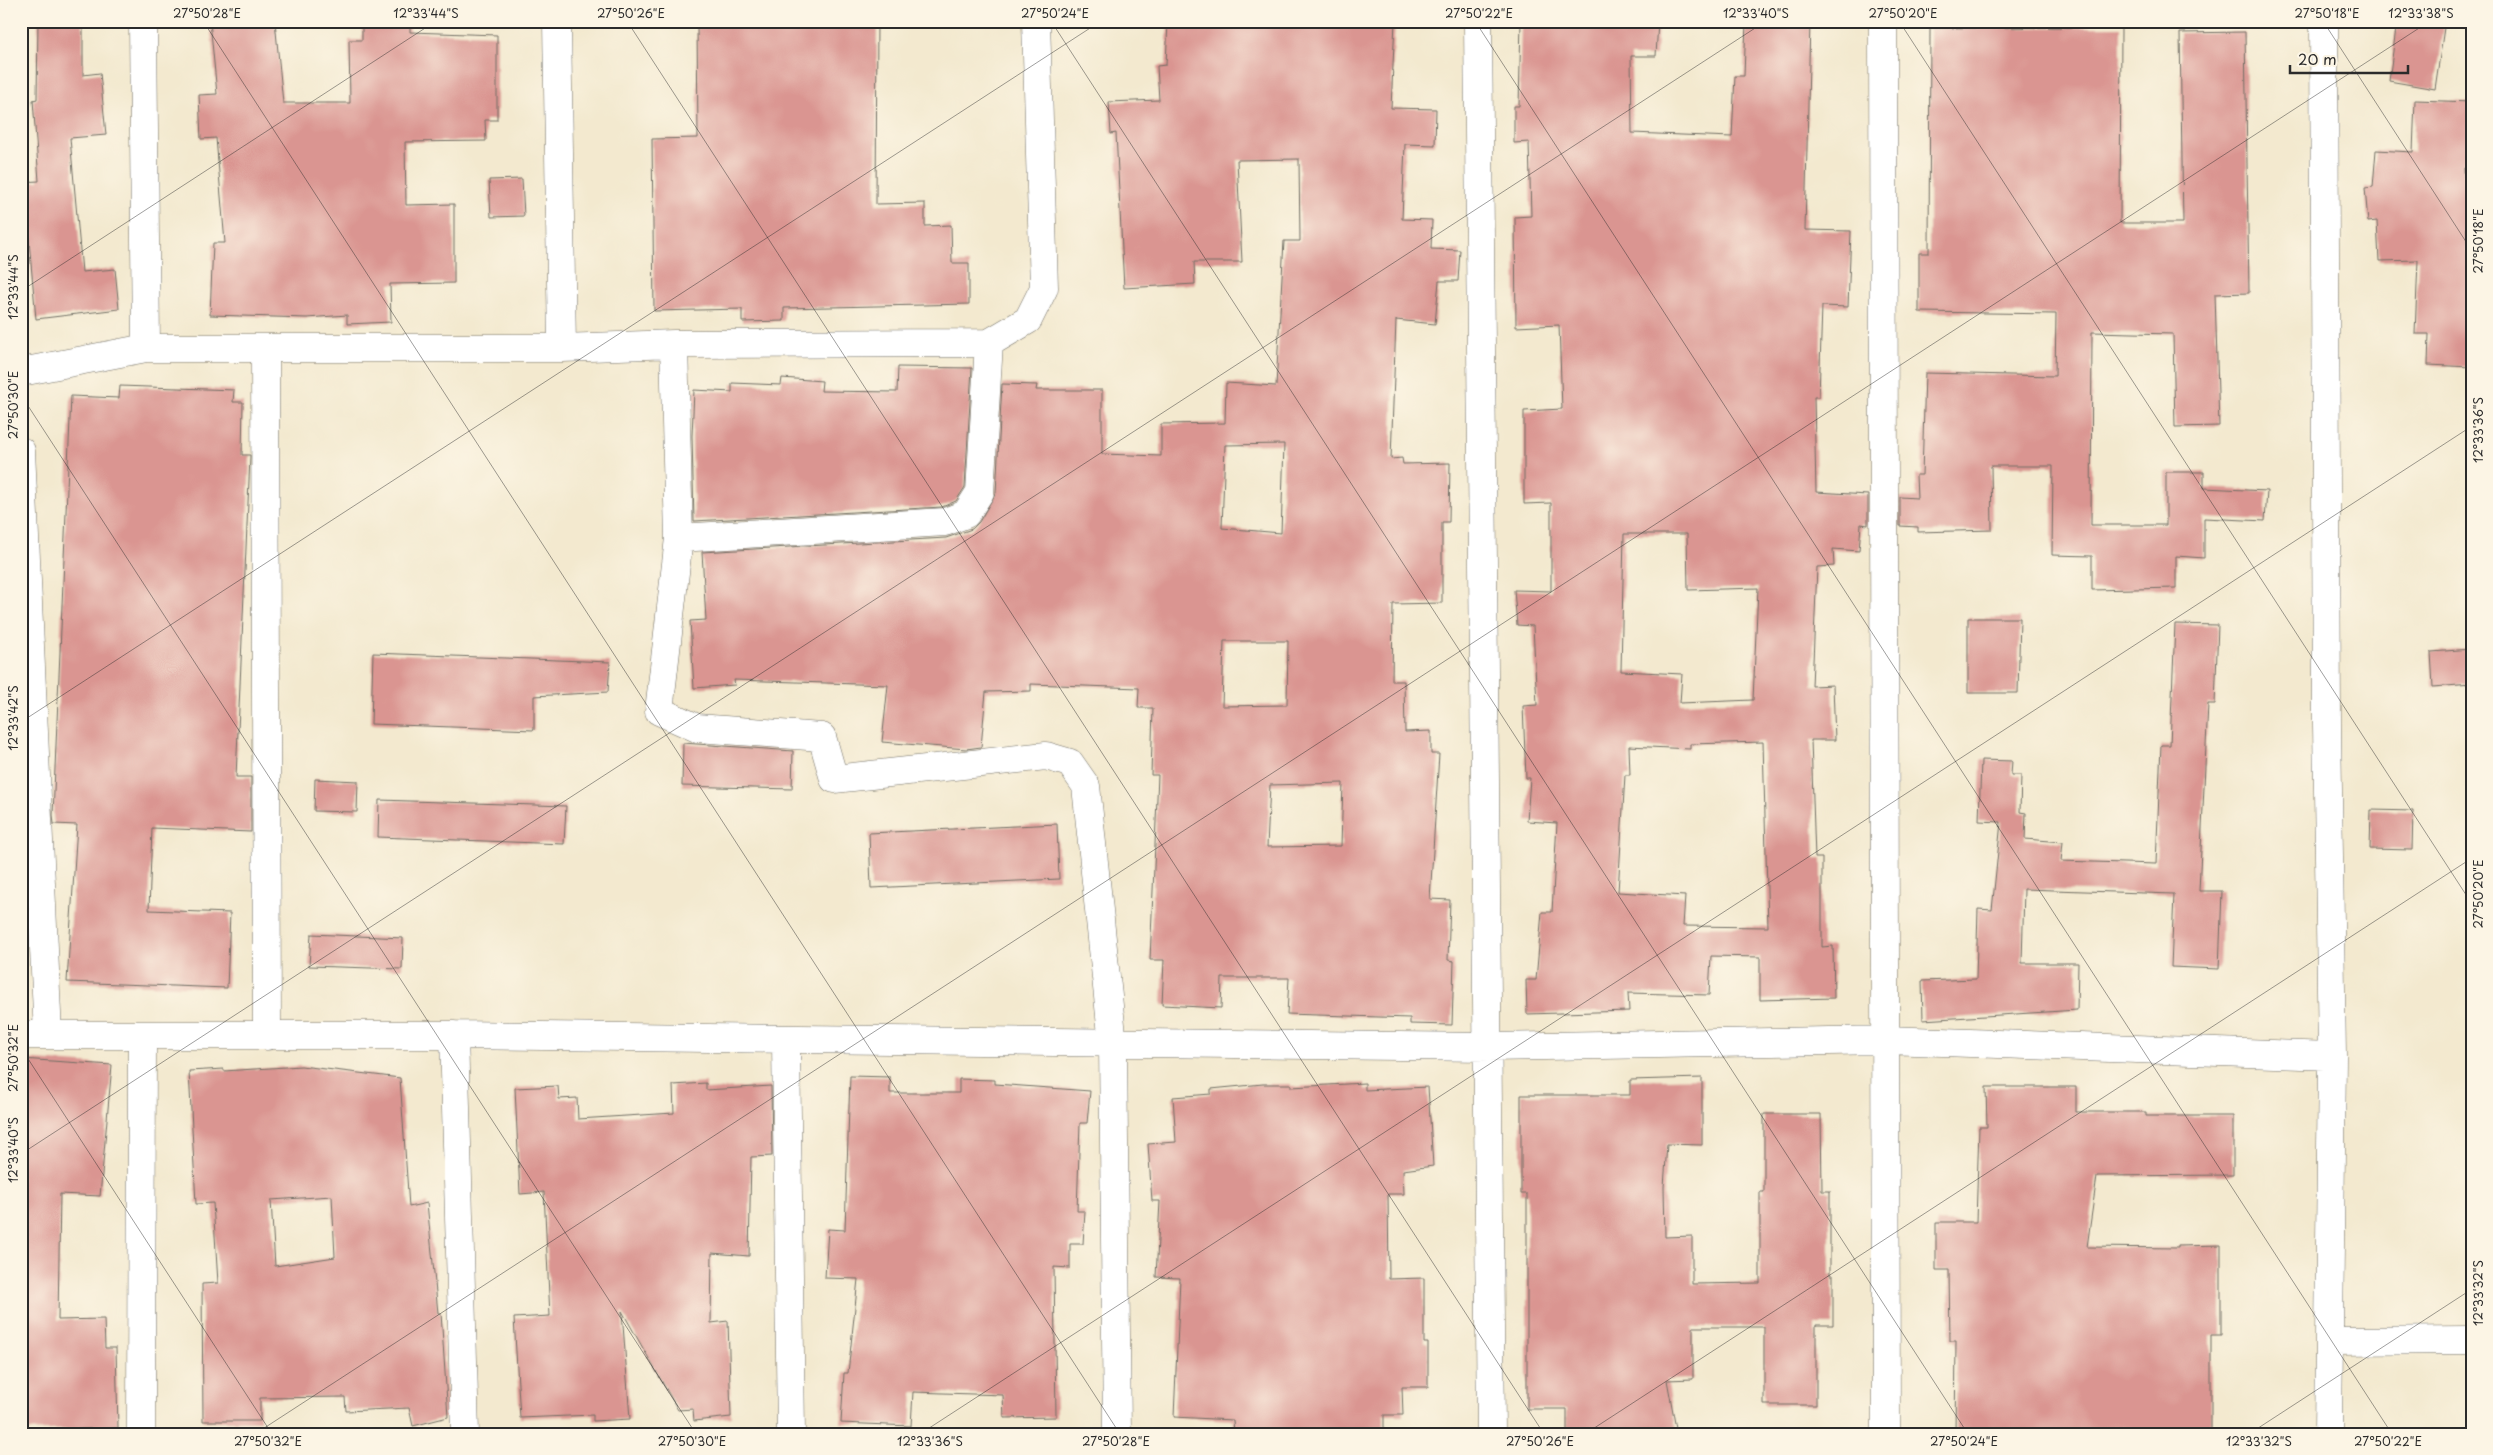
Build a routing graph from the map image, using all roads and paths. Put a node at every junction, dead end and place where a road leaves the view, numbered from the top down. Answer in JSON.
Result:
{"nodes":[{"id":1,"x":143,"y":21,"type":"edge"},
{"id":2,"x":557,"y":21,"type":"edge"},
{"id":3,"x":564,"y":21,"type":"edge"},
{"id":4,"x":1036,"y":21,"type":"edge"},
{"id":5,"x":1478,"y":21,"type":"edge"},
{"id":6,"x":1883,"y":21,"type":"edge"},
{"id":7,"x":2324,"y":21,"type":"edge"},
{"id":8,"x":989,"y":343,"type":"junction"},
{"id":9,"x":674,"y":344,"type":"junction"},
{"id":10,"x":146,"y":348,"type":"junction"},
{"id":11,"x":265,"y":348,"type":"junction"},
{"id":12,"x":562,"y":348,"type":"junction"},
{"id":13,"x":21,"y":372,"type":"edge"},
{"id":14,"x":21,"y":451,"type":"edge"},
{"id":15,"x":679,"y":538,"type":"junction"},
{"id":16,"x":21,"y":1035,"type":"edge"},
{"id":17,"x":48,"y":1035,"type":"junction"},
{"id":18,"x":454,"y":1035,"type":"junction"},
{"id":19,"x":142,"y":1036,"type":"junction"},
{"id":20,"x":267,"y":1036,"type":"junction"},
{"id":21,"x":1886,"y":1040,"type":"junction"},
{"id":22,"x":786,"y":1041,"type":"junction"},
{"id":23,"x":1113,"y":1044,"type":"junction"},
{"id":24,"x":1489,"y":1047,"type":"junction"},
{"id":25,"x":2332,"y":1056,"type":"junction"},
{"id":26,"x":2472,"y":1340,"type":"edge"},
{"id":27,"x":2330,"y":1341,"type":"junction"},
{"id":28,"x":141,"y":1434,"type":"edge"},
{"id":29,"x":465,"y":1434,"type":"edge"},
{"id":30,"x":791,"y":1434,"type":"edge"},
{"id":31,"x":1117,"y":1434,"type":"edge"},
{"id":32,"x":1491,"y":1434,"type":"edge"},
{"id":33,"x":1886,"y":1434,"type":"edge"},
{"id":34,"x":2328,"y":1434,"type":"edge"}],
"edges":[{"from":1,"to":10,"type":"street"},
{"from":2,"to":12,"type":"street"},
{"from":3,"to":12,"type":"street"},
{"from":4,"to":8,"type":"street"},
{"from":5,"to":24,"type":"street"},
{"from":6,"to":21,"type":"street"},
{"from":7,"to":25,"type":"street"},
{"from":8,"to":9,"type":"street"},
{"from":8,"to":15,"type":"street"},
{"from":9,"to":12,"type":"street"},
{"from":9,"to":15,"type":"street"},
{"from":10,"to":11,"type":"street"},
{"from":10,"to":13,"type":"street"},
{"from":11,"to":12,"type":"street"},
{"from":11,"to":20,"type":"street"},
{"from":14,"to":17,"type":"street"},
{"from":15,"to":23,"type":"street"},
{"from":16,"to":17,"type":"street"},
{"from":17,"to":19,"type":"street"},
{"from":18,"to":20,"type":"street"},
{"from":18,"to":22,"type":"street"},
{"from":18,"to":29,"type":"street"},
{"from":19,"to":20,"type":"street"},
{"from":19,"to":28,"type":"street"},
{"from":21,"to":24,"type":"street"},
{"from":21,"to":25,"type":"street"},
{"from":21,"to":33,"type":"street"},
{"from":22,"to":23,"type":"street"},
{"from":22,"to":30,"type":"street"},
{"from":23,"to":24,"type":"street"},
{"from":23,"to":31,"type":"street"},
{"from":24,"to":32,"type":"street"},
{"from":25,"to":27,"type":"street"},
{"from":26,"to":27,"type":"street"},
{"from":27,"to":34,"type":"street"}]}
